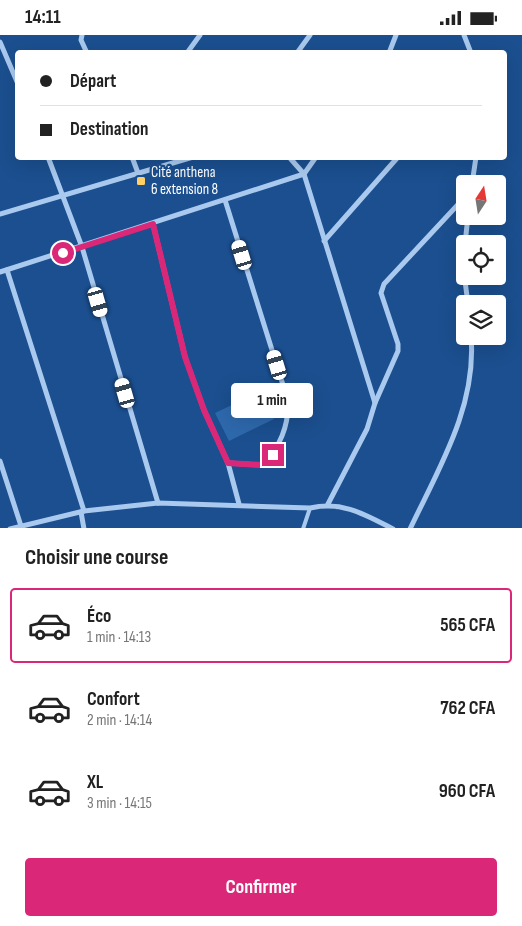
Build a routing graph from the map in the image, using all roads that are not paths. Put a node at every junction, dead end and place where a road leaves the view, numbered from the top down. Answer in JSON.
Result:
{"nodes":[{"id":1,"x":82,"y":35,"type":"edge"},
{"id":2,"x":200,"y":35,"type":"edge"},
{"id":3,"x":310,"y":35,"type":"edge"},
{"id":4,"x":396,"y":35,"type":"edge"},
{"id":5,"x":464,"y":35,"type":"edge"},
{"id":6,"x":0,"y":42,"type":"edge"},
{"id":7,"x":86,"y":50,"type":"edge"},
{"id":8,"x":189,"y":50,"type":"edge"},
{"id":9,"x":299,"y":50,"type":"edge"},
{"id":10,"x":390,"y":50,"type":"edge"},
{"id":11,"x":470,"y":50,"type":"edge"},
{"id":12,"x":15,"y":77,"type":"edge"},
{"id":13,"x":49,"y":160,"type":"edge"},
{"id":14,"x":133,"y":160,"type":"edge"},
{"id":15,"x":183,"y":160,"type":"edge"},
{"id":16,"x":292,"y":160,"type":"edge"},
{"id":17,"x":314,"y":160,"type":"edge"},
{"id":18,"x":395,"y":160,"type":"edge"},
{"id":19,"x":476,"y":160,"type":"edge"},
{"id":20,"x":138,"y":173,"type":"junction"},
{"id":21,"x":304,"y":174,"type":"junction"},
{"id":22,"x":473,"y":175,"type":"edge"},
{"id":23,"x":64,"y":196,"type":"junction"},
{"id":24,"x":225,"y":200,"type":"junction"},
{"id":25,"x":456,"y":207,"type":"edge"},
{"id":26,"x":0,"y":214,"type":"edge"},
{"id":27,"x":153,"y":224,"type":"junction"},
{"id":28,"x":324,"y":241,"type":"junction"},
{"id":29,"x":82,"y":247,"type":"junction"},
{"id":30,"x":7,"y":271,"type":"junction"},
{"id":31,"x":0,"y":272,"type":"edge"},
{"id":32,"x":472,"y":345,"type":"edge"},
{"id":33,"x":375,"y":403,"type":"junction"},
{"id":34,"x":0,"y":461,"type":"edge"},
{"id":35,"x":228,"y":463,"type":"junction"},
{"id":36,"x":158,"y":503,"type":"junction"},
{"id":37,"x":239,"y":504,"type":"junction"},
{"id":38,"x":328,"y":504,"type":"junction"},
{"id":39,"x":310,"y":508,"type":"junction"},
{"id":40,"x":82,"y":511,"type":"junction"},
{"id":41,"x":21,"y":526,"type":"junction"},
{"id":42,"x":14,"y":528,"type":"edge"},
{"id":43,"x":84,"y":528,"type":"edge"},
{"id":44,"x":303,"y":528,"type":"edge"},
{"id":45,"x":391,"y":528,"type":"edge"},
{"id":46,"x":410,"y":528,"type":"edge"}],
"edges":[{"from":1,"to":7,"type":"street"},
{"from":2,"to":8,"type":"street"},
{"from":3,"to":9,"type":"street"},
{"from":4,"to":10,"type":"street"},
{"from":5,"to":11,"type":"street"},
{"from":6,"to":12,"type":"street"},
{"from":13,"to":23,"type":"street"},
{"from":14,"to":20,"type":"street"},
{"from":15,"to":20,"type":"street"},
{"from":16,"to":21,"type":"street"},
{"from":17,"to":21,"type":"street"},
{"from":18,"to":28,"type":"street"},
{"from":19,"to":22,"type":"street"},
{"from":20,"to":23,"type":"street"},
{"from":21,"to":24,"type":"street"},
{"from":21,"to":28,"type":"street"},
{"from":23,"to":26,"type":"street"},
{"from":23,"to":29,"type":"street"},
{"from":24,"to":27,"type":"street"},
{"from":24,"to":35,"type":"street"},
{"from":25,"to":33,"type":"street"},
{"from":27,"to":29,"type":"street"},
{"from":27,"to":35,"type":"street"},
{"from":28,"to":33,"type":"street"},
{"from":29,"to":30,"type":"street"},
{"from":29,"to":36,"type":"street"},
{"from":30,"to":31,"type":"street"},
{"from":30,"to":40,"type":"street"},
{"from":32,"to":46,"type":"street"},
{"from":33,"to":38,"type":"street"},
{"from":34,"to":41,"type":"street"},
{"from":35,"to":37,"type":"street"},
{"from":36,"to":37,"type":"street"},
{"from":36,"to":40,"type":"street"},
{"from":37,"to":39,"type":"street"},
{"from":38,"to":39,"type":"street"},
{"from":38,"to":45,"type":"street"},
{"from":39,"to":44,"type":"lane"},
{"from":40,"to":41,"type":"street"},
{"from":40,"to":43,"type":"street"},
{"from":41,"to":42,"type":"street"}]}
